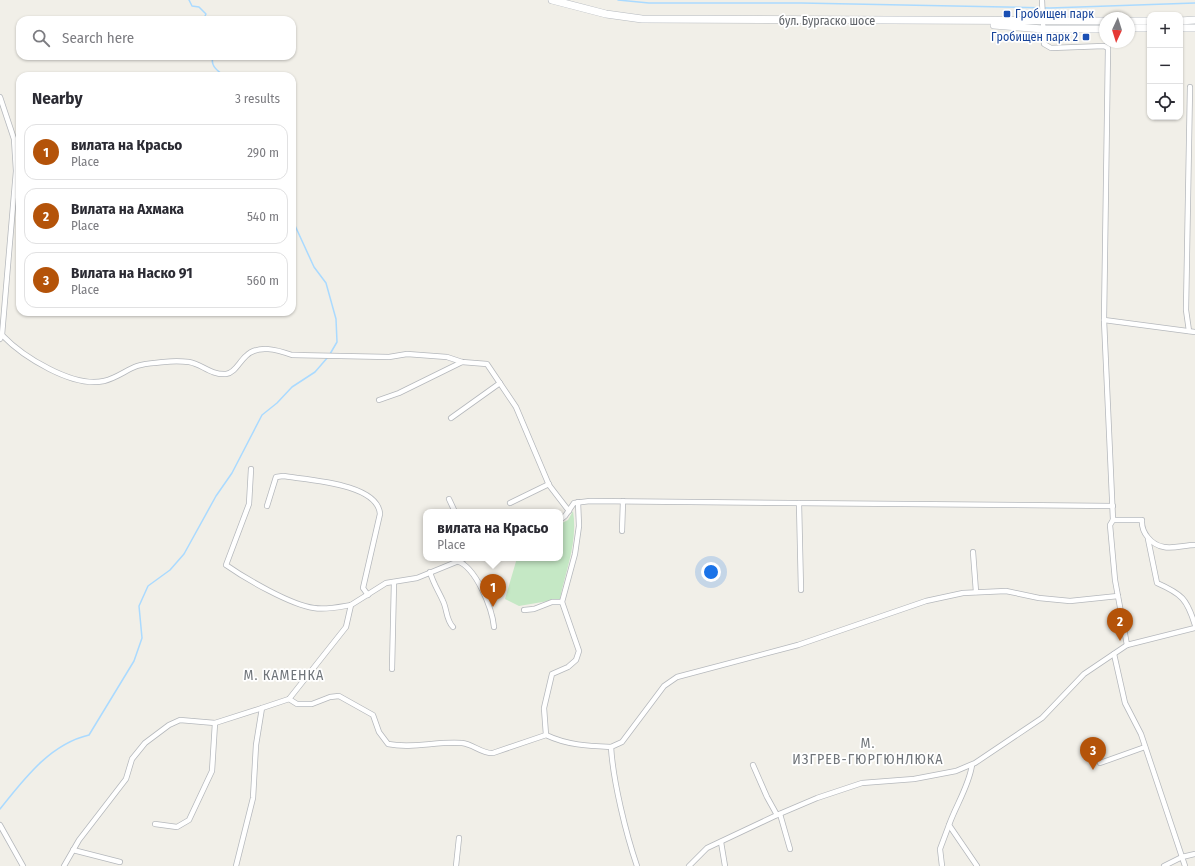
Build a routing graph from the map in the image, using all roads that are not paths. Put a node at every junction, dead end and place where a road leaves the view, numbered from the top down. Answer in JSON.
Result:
{"nodes":[{"id":1,"x":552,"y":0,"type":"edge"},
{"id":2,"x":1042,"y":2,"type":"edge"},
{"id":3,"x":1041,"y":17,"type":"junction"},
{"id":4,"x":1099,"y":21,"type":"edge"},
{"id":5,"x":1135,"y":21,"type":"edge"},
{"id":6,"x":1147,"y":21,"type":"edge"},
{"id":7,"x":952,"y":22,"type":"junction"},
{"id":8,"x":1183,"y":22,"type":"edge"},
{"id":9,"x":1194,"y":27,"type":"edge"},
{"id":10,"x":1099,"y":28,"type":"edge"},
{"id":11,"x":1135,"y":28,"type":"edge"},
{"id":12,"x":1147,"y":28,"type":"edge"},
{"id":13,"x":1183,"y":28,"type":"edge"},
{"id":14,"x":1042,"y":29,"type":"junction"},
{"id":15,"x":1190,"y":87,"type":"dead end"},
{"id":16,"x":0,"y":97,"type":"edge"},
{"id":17,"x":1104,"y":320,"type":"junction"},
{"id":18,"x":1189,"y":331,"type":"junction"},
{"id":19,"x":1195,"y":332,"type":"edge"},
{"id":20,"x":1,"y":337,"type":"edge"},
{"id":21,"x":462,"y":362,"type":"junction"},
{"id":22,"x":500,"y":383,"type":"junction"},
{"id":23,"x":379,"y":400,"type":"dead end"},
{"id":24,"x":451,"y":418,"type":"dead end"},
{"id":25,"x":251,"y":469,"type":"dead end"},
{"id":26,"x":549,"y":484,"type":"junction"},
{"id":27,"x":449,"y":498,"type":"dead end"},
{"id":28,"x":624,"y":501,"type":"junction"},
{"id":29,"x":578,"y":502,"type":"junction"},
{"id":30,"x":510,"y":503,"type":"dead end"},
{"id":31,"x":799,"y":503,"type":"junction"},
{"id":32,"x":267,"y":506,"type":"dead end"},
{"id":33,"x":1113,"y":506,"type":"junction"},
{"id":34,"x":454,"y":509,"type":"edge"},
{"id":35,"x":569,"y":510,"type":"junction"},
{"id":36,"x":563,"y":517,"type":"edge"},
{"id":37,"x":1113,"y":520,"type":"junction"},
{"id":38,"x":622,"y":531,"type":"dead end"},
{"id":39,"x":1148,"y":539,"type":"junction"},
{"id":40,"x":1195,"y":545,"type":"edge"},
{"id":41,"x":973,"y":552,"type":"dead end"},
{"id":42,"x":457,"y":561,"type":"joint"},
{"id":43,"x":430,"y":572,"type":"junction"},
{"id":44,"x":394,"y":582,"type":"junction"},
{"id":45,"x":801,"y":590,"type":"dead end"},
{"id":46,"x":976,"y":592,"type":"junction"},
{"id":47,"x":368,"y":595,"type":"junction"},
{"id":48,"x":1118,"y":596,"type":"junction"},
{"id":49,"x":562,"y":602,"type":"junction"},
{"id":50,"x":351,"y":605,"type":"junction"},
{"id":51,"x":524,"y":610,"type":"dead end"},
{"id":52,"x":1195,"y":625,"type":"edge"},
{"id":53,"x":453,"y":627,"type":"dead end"},
{"id":54,"x":494,"y":627,"type":"dead end"},
{"id":55,"x":1195,"y":628,"type":"edge"},
{"id":56,"x":1126,"y":645,"type":"junction"},
{"id":57,"x":1114,"y":654,"type":"junction"},
{"id":58,"x":392,"y":669,"type":"dead end"},
{"id":59,"x":289,"y":699,"type":"junction"},
{"id":60,"x":262,"y":708,"type":"junction"},
{"id":61,"x":215,"y":723,"type":"junction"},
{"id":62,"x":546,"y":736,"type":"junction"},
{"id":63,"x":611,"y":747,"type":"junction"},
{"id":64,"x":1145,"y":747,"type":"junction"},
{"id":65,"x":1100,"y":763,"type":"dead end"},
{"id":66,"x":753,"y":765,"type":"dead end"},
{"id":67,"x":972,"y":765,"type":"junction"},
{"id":68,"x":778,"y":814,"type":"junction"},
{"id":69,"x":155,"y":824,"type":"dead end"},
{"id":70,"x":0,"y":825,"type":"edge"},
{"id":71,"x":949,"y":825,"type":"junction"},
{"id":72,"x":459,"y":838,"type":"dead end"},
{"id":73,"x":721,"y":842,"type":"junction"},
{"id":74,"x":790,"y":849,"type":"dead end"},
{"id":75,"x":73,"y":850,"type":"junction"},
{"id":76,"x":1195,"y":854,"type":"edge"},
{"id":77,"x":1182,"y":857,"type":"junction"},
{"id":78,"x":120,"y":862,"type":"dead end"},
{"id":79,"x":638,"y":865,"type":"edge"},
{"id":80,"x":23,"y":866,"type":"edge"},
{"id":81,"x":64,"y":866,"type":"edge"},
{"id":82,"x":236,"y":866,"type":"edge"},
{"id":83,"x":456,"y":866,"type":"edge"},
{"id":84,"x":689,"y":866,"type":"edge"},
{"id":85,"x":725,"y":866,"type":"edge"},
{"id":86,"x":942,"y":866,"type":"edge"},
{"id":87,"x":977,"y":866,"type":"edge"},
{"id":88,"x":1164,"y":866,"type":"edge"},
{"id":89,"x":1185,"y":866,"type":"edge"}],
"edges":[{"from":1,"to":7,"type":"main road","name":"бул. Бургаско шосе"},
{"from":2,"to":3,"type":"street"},
{"from":3,"to":4,"type":"main road","name":"бул. Бургаско шосе"},
{"from":3,"to":7,"type":"main road","name":"бул. Бургаско шосе"},
{"from":3,"to":14,"type":"street"},
{"from":5,"to":6,"type":"main road"},
{"from":7,"to":14,"type":"main road"},
{"from":8,"to":9,"type":"main road"},
{"from":9,"to":13,"type":"main road"},
{"from":10,"to":14,"type":"main road"},
{"from":11,"to":12,"type":"main road"},
{"from":14,"to":17,"type":"street"},
{"from":15,"to":18,"type":"street"},
{"from":16,"to":20,"type":"street"},
{"from":17,"to":18,"type":"street"},
{"from":17,"to":33,"type":"street"},
{"from":18,"to":19,"type":"street"},
{"from":20,"to":21,"type":"street"},
{"from":21,"to":22,"type":"street"},
{"from":21,"to":23,"type":"street"},
{"from":22,"to":24,"type":"street"},
{"from":22,"to":26,"type":"street"},
{"from":25,"to":50,"type":"street"},
{"from":26,"to":30,"type":"street"},
{"from":26,"to":35,"type":"street"},
{"from":27,"to":34,"type":"street"},
{"from":28,"to":29,"type":"street"},
{"from":28,"to":31,"type":"street"},
{"from":28,"to":38,"type":"street"},
{"from":29,"to":35,"type":"street"},
{"from":29,"to":49,"type":"street"},
{"from":31,"to":33,"type":"street"},
{"from":31,"to":45,"type":"street"},
{"from":32,"to":47,"type":"street"},
{"from":33,"to":37,"type":"street"},
{"from":35,"to":36,"type":"street"},
{"from":37,"to":39,"type":"street"},
{"from":37,"to":48,"type":"street"},
{"from":39,"to":40,"type":"street"},
{"from":39,"to":52,"type":"street"},
{"from":41,"to":46,"type":"street"},
{"from":42,"to":43,"type":"street"},
{"from":42,"to":54,"type":"street"},
{"from":43,"to":44,"type":"street"},
{"from":43,"to":53,"type":"street"},
{"from":44,"to":47,"type":"street"},
{"from":44,"to":58,"type":"street"},
{"from":46,"to":48,"type":"street"},
{"from":46,"to":63,"type":"street"},
{"from":47,"to":50,"type":"street"},
{"from":48,"to":56,"type":"street"},
{"from":49,"to":51,"type":"street"},
{"from":49,"to":62,"type":"street"},
{"from":50,"to":59,"type":"street"},
{"from":55,"to":56,"type":"street"},
{"from":56,"to":57,"type":"street"},
{"from":57,"to":64,"type":"street"},
{"from":57,"to":67,"type":"street"},
{"from":59,"to":60,"type":"street"},
{"from":59,"to":62,"type":"street"},
{"from":60,"to":61,"type":"street"},
{"from":60,"to":82,"type":"street"},
{"from":61,"to":69,"type":"street"},
{"from":61,"to":75,"type":"street"},
{"from":62,"to":63,"type":"street"},
{"from":63,"to":79,"type":"street"},
{"from":64,"to":65,"type":"street"},
{"from":64,"to":77,"type":"street"},
{"from":66,"to":68,"type":"street"},
{"from":67,"to":68,"type":"street"},
{"from":67,"to":71,"type":"street"},
{"from":68,"to":73,"type":"street"},
{"from":68,"to":74,"type":"street"},
{"from":70,"to":80,"type":"street"},
{"from":71,"to":86,"type":"street"},
{"from":71,"to":87,"type":"street"},
{"from":72,"to":83,"type":"street"},
{"from":73,"to":84,"type":"street"},
{"from":73,"to":85,"type":"street"},
{"from":75,"to":78,"type":"street"},
{"from":75,"to":81,"type":"street"},
{"from":76,"to":77,"type":"street"},
{"from":77,"to":88,"type":"street"},
{"from":77,"to":89,"type":"street"}]}
